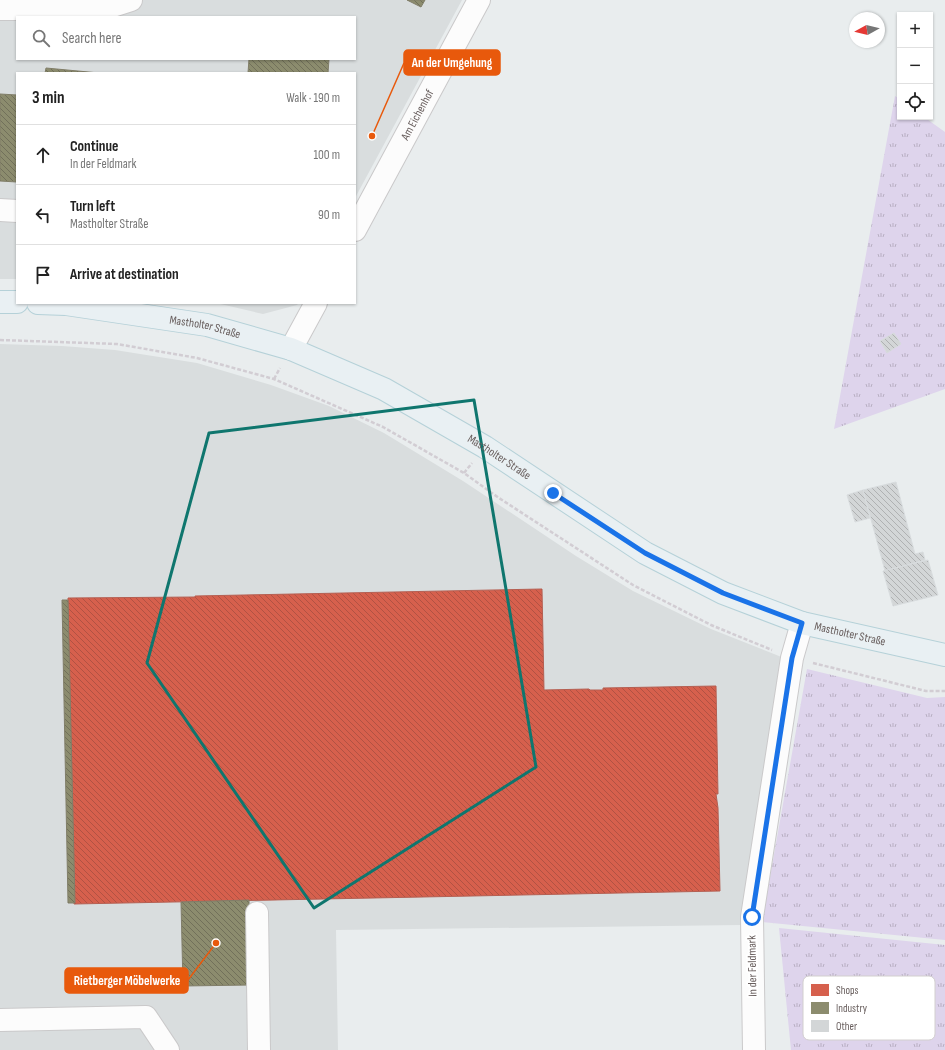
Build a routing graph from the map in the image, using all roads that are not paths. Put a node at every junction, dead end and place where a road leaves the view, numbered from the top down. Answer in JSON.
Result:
{"nodes":[{"id":1,"x":131,"y":0,"type":"edge"},
{"id":2,"x":479,"y":0,"type":"edge"},
{"id":3,"x":1,"y":11,"type":"edge"},
{"id":4,"x":0,"y":210,"type":"edge"},
{"id":5,"x":16,"y":211,"type":"edge"},
{"id":6,"x":356,"y":228,"type":"edge"},
{"id":7,"x":0,"y":302,"type":"edge"},
{"id":8,"x":16,"y":302,"type":"edge"},
{"id":9,"x":66,"y":304,"type":"edge"},
{"id":10,"x":315,"y":304,"type":"edge"},
{"id":11,"x":291,"y":349,"type":"junction"},
{"id":12,"x":802,"y":623,"type":"junction"},
{"id":13,"x":945,"y":655,"type":"edge"},
{"id":14,"x":257,"y":913,"type":"dead end"},
{"id":15,"x":0,"y":1020,"type":"edge"},
{"id":16,"x":168,"y":1050,"type":"edge"},
{"id":17,"x":260,"y":1050,"type":"edge"},
{"id":18,"x":754,"y":1050,"type":"edge"}],
"edges":[{"from":1,"to":3,"type":"street"},
{"from":2,"to":6,"type":"street","name":"Am Eichenhof"},
{"from":4,"to":5,"type":"street"},
{"from":7,"to":8,"type":"main road"},
{"from":9,"to":11,"type":"main road","name":"Mastholter Straße"},
{"from":10,"to":11,"type":"street"},
{"from":11,"to":12,"type":"main road","name":"Mastholter Straße"},
{"from":12,"to":13,"type":"main road","name":"Mastholter Straße"},
{"from":12,"to":18,"type":"street","name":"In der Feldmark"},
{"from":14,"to":17,"type":"street"},
{"from":15,"to":16,"type":"street"}]}
